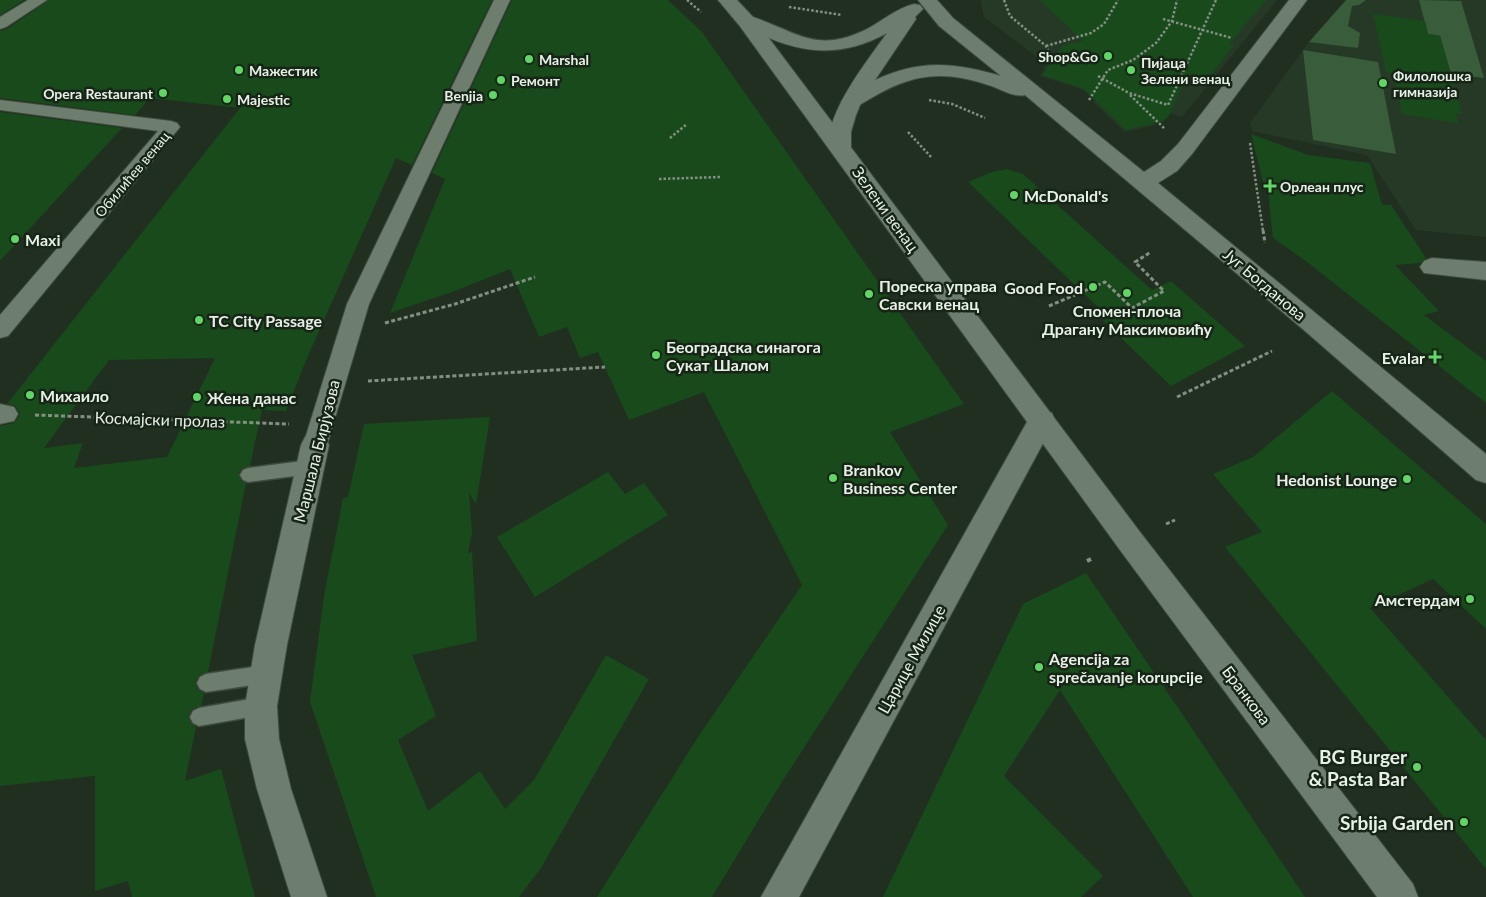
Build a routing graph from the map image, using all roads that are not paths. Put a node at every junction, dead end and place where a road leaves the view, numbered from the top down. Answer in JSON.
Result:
{"nodes":[{"id":1,"x":39,"y":0,"type":"edge"},
{"id":2,"x":502,"y":0,"type":"edge"},
{"id":3,"x":1298,"y":0,"type":"edge"},
{"id":4,"x":920,"y":3,"type":"edge"},
{"id":5,"x":737,"y":9,"type":"edge"},
{"id":6,"x":1,"y":22,"type":"edge"},
{"id":7,"x":1042,"y":99,"type":"junction"},
{"id":8,"x":851,"y":102,"type":"junction"},
{"id":9,"x":0,"y":105,"type":"edge"},
{"id":10,"x":840,"y":148,"type":"junction"},
{"id":11,"x":1143,"y":183,"type":"junction"},
{"id":12,"x":1432,"y":267,"type":"dead end"},
{"id":13,"x":1486,"y":271,"type":"edge"},
{"id":14,"x":0,"y":330,"type":"edge"},
{"id":15,"x":1042,"y":421,"type":"junction"},
{"id":16,"x":315,"y":446,"type":"junction"},
{"id":17,"x":1486,"y":471,"type":"edge"},
{"id":18,"x":248,"y":475,"type":"dead end"},
{"id":19,"x":267,"y":674,"type":"junction"},
{"id":20,"x":206,"y":683,"type":"dead end"},
{"id":21,"x":260,"y":706,"type":"junction"},
{"id":22,"x":198,"y":717,"type":"dead end"},
{"id":23,"x":309,"y":897,"type":"edge"},
{"id":24,"x":779,"y":897,"type":"edge"},
{"id":25,"x":1400,"y":897,"type":"edge"}],
"edges":[{"from":1,"to":6,"type":"street"},
{"from":2,"to":16,"type":"street","name":"Маршала Бирјузова"},
{"from":3,"to":11,"type":"street"},
{"from":4,"to":5,"type":"street"},
{"from":4,"to":7,"type":"street","name":"Југ Богданова"},
{"from":4,"to":8,"type":"street"},
{"from":5,"to":10,"type":"street","name":"Зелени венац"},
{"from":7,"to":8,"type":"street","name":"Југ Богданова"},
{"from":7,"to":11,"type":"street","name":"Југ Богданова"},
{"from":8,"to":10,"type":"street"},
{"from":9,"to":14,"type":"street","name":"Обилићев венац"},
{"from":10,"to":15,"type":"street","name":"Зелени венац"},
{"from":11,"to":17,"type":"street","name":"Југ Богданова"},
{"from":12,"to":13,"type":"street"},
{"from":15,"to":24,"type":"street","name":"Царице Милице"},
{"from":15,"to":25,"type":"street","name":"Бранкова"},
{"from":16,"to":18,"type":"lane"},
{"from":16,"to":19,"type":"street","name":"Маршала Бирјузова"},
{"from":19,"to":20,"type":"lane"},
{"from":19,"to":21,"type":"street","name":"Маршала Бирјузова"},
{"from":21,"to":22,"type":"lane"},
{"from":21,"to":23,"type":"street","name":"Маршала Бирјузова"}]}
